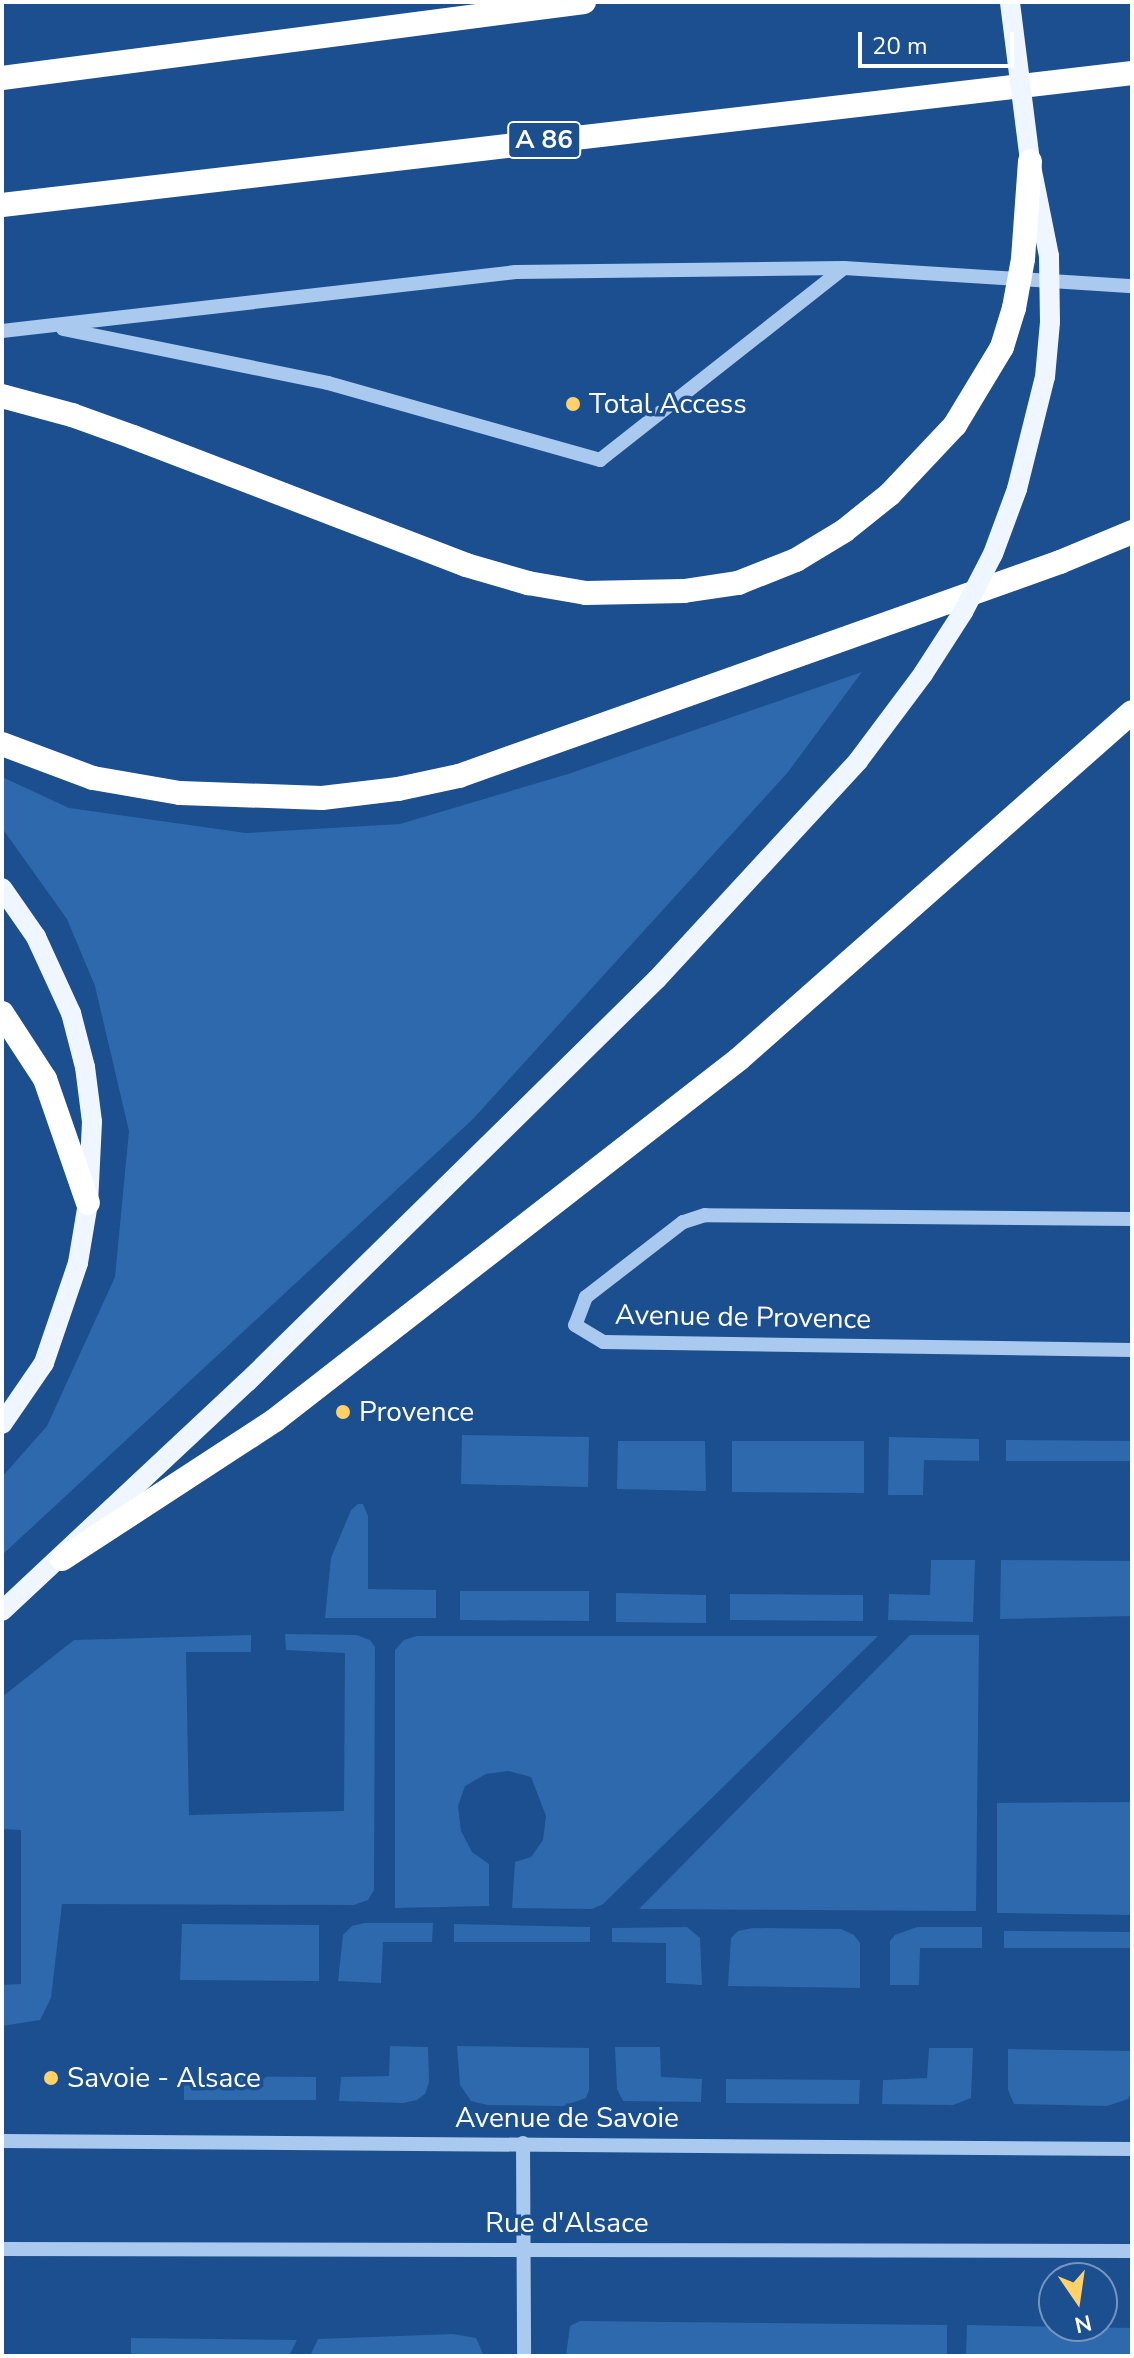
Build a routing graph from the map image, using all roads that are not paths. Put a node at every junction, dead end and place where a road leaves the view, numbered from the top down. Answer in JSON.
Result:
{"nodes":[{"id":1,"x":584,"y":2,"type":"edge"},
{"id":2,"x":1010,"y":2,"type":"edge"},
{"id":3,"x":1132,"y":73,"type":"edge"},
{"id":4,"x":2,"y":78,"type":"edge"},
{"id":5,"x":1030,"y":161,"type":"junction"},
{"id":6,"x":2,"y":205,"type":"edge"},
{"id":7,"x":844,"y":268,"type":"junction"},
{"id":8,"x":1132,"y":286,"type":"edge"},
{"id":9,"x":51,"y":326,"type":"junction"},
{"id":10,"x":2,"y":331,"type":"edge"},
{"id":11,"x":2,"y":396,"type":"edge"},
{"id":12,"x":1132,"y":532,"type":"edge"},
{"id":13,"x":1132,"y":712,"type":"edge"},
{"id":14,"x":2,"y":744,"type":"edge"},
{"id":15,"x":2,"y":888,"type":"edge"},
{"id":16,"x":2,"y":1013,"type":"edge"},
{"id":17,"x":88,"y":1203,"type":"junction"},
{"id":18,"x":1132,"y":1219,"type":"edge"},
{"id":19,"x":1132,"y":1350,"type":"edge"},
{"id":20,"x":2,"y":1424,"type":"edge"},
{"id":21,"x":62,"y":1559,"type":"junction"},
{"id":22,"x":2,"y":1611,"type":"edge"},
{"id":23,"x":2,"y":2141,"type":"edge"},
{"id":24,"x":523,"y":2143,"type":"junction"},
{"id":25,"x":1132,"y":2149,"type":"edge"},
{"id":26,"x":2,"y":2249,"type":"edge"},
{"id":27,"x":524,"y":2249,"type":"junction"},
{"id":28,"x":1132,"y":2251,"type":"edge"},
{"id":29,"x":524,"y":2356,"type":"edge"}],
"edges":[{"from":1,"to":4,"type":"highway"},
{"from":2,"to":5,"type":"main road","bridge":true},
{"from":3,"to":6,"type":"highway","number":"A 86"},
{"from":5,"to":11,"type":"highway","bridge":true},
{"from":5,"to":21,"type":"main road","bridge":true},
{"from":7,"to":8,"type":"street"},
{"from":7,"to":9,"type":"street"},
{"from":7,"to":9,"type":"street"},
{"from":9,"to":10,"type":"street"},
{"from":12,"to":14,"type":"highway"},
{"from":13,"to":21,"type":"highway"},
{"from":15,"to":17,"type":"main road"},
{"from":16,"to":17,"type":"highway"},
{"from":17,"to":20,"type":"main road"},
{"from":18,"to":19,"type":"street","name":"Avenue de Provence"},
{"from":21,"to":22,"type":"main road"},
{"from":23,"to":24,"type":"street","name":"Avenue de Savoie"},
{"from":24,"to":25,"type":"street","name":"Avenue de Savoie"},
{"from":24,"to":27,"type":"street"},
{"from":26,"to":27,"type":"street","name":"Rue d'Alsace"},
{"from":27,"to":28,"type":"street","name":"Rue d'Alsace"},
{"from":27,"to":29,"type":"street"}]}
